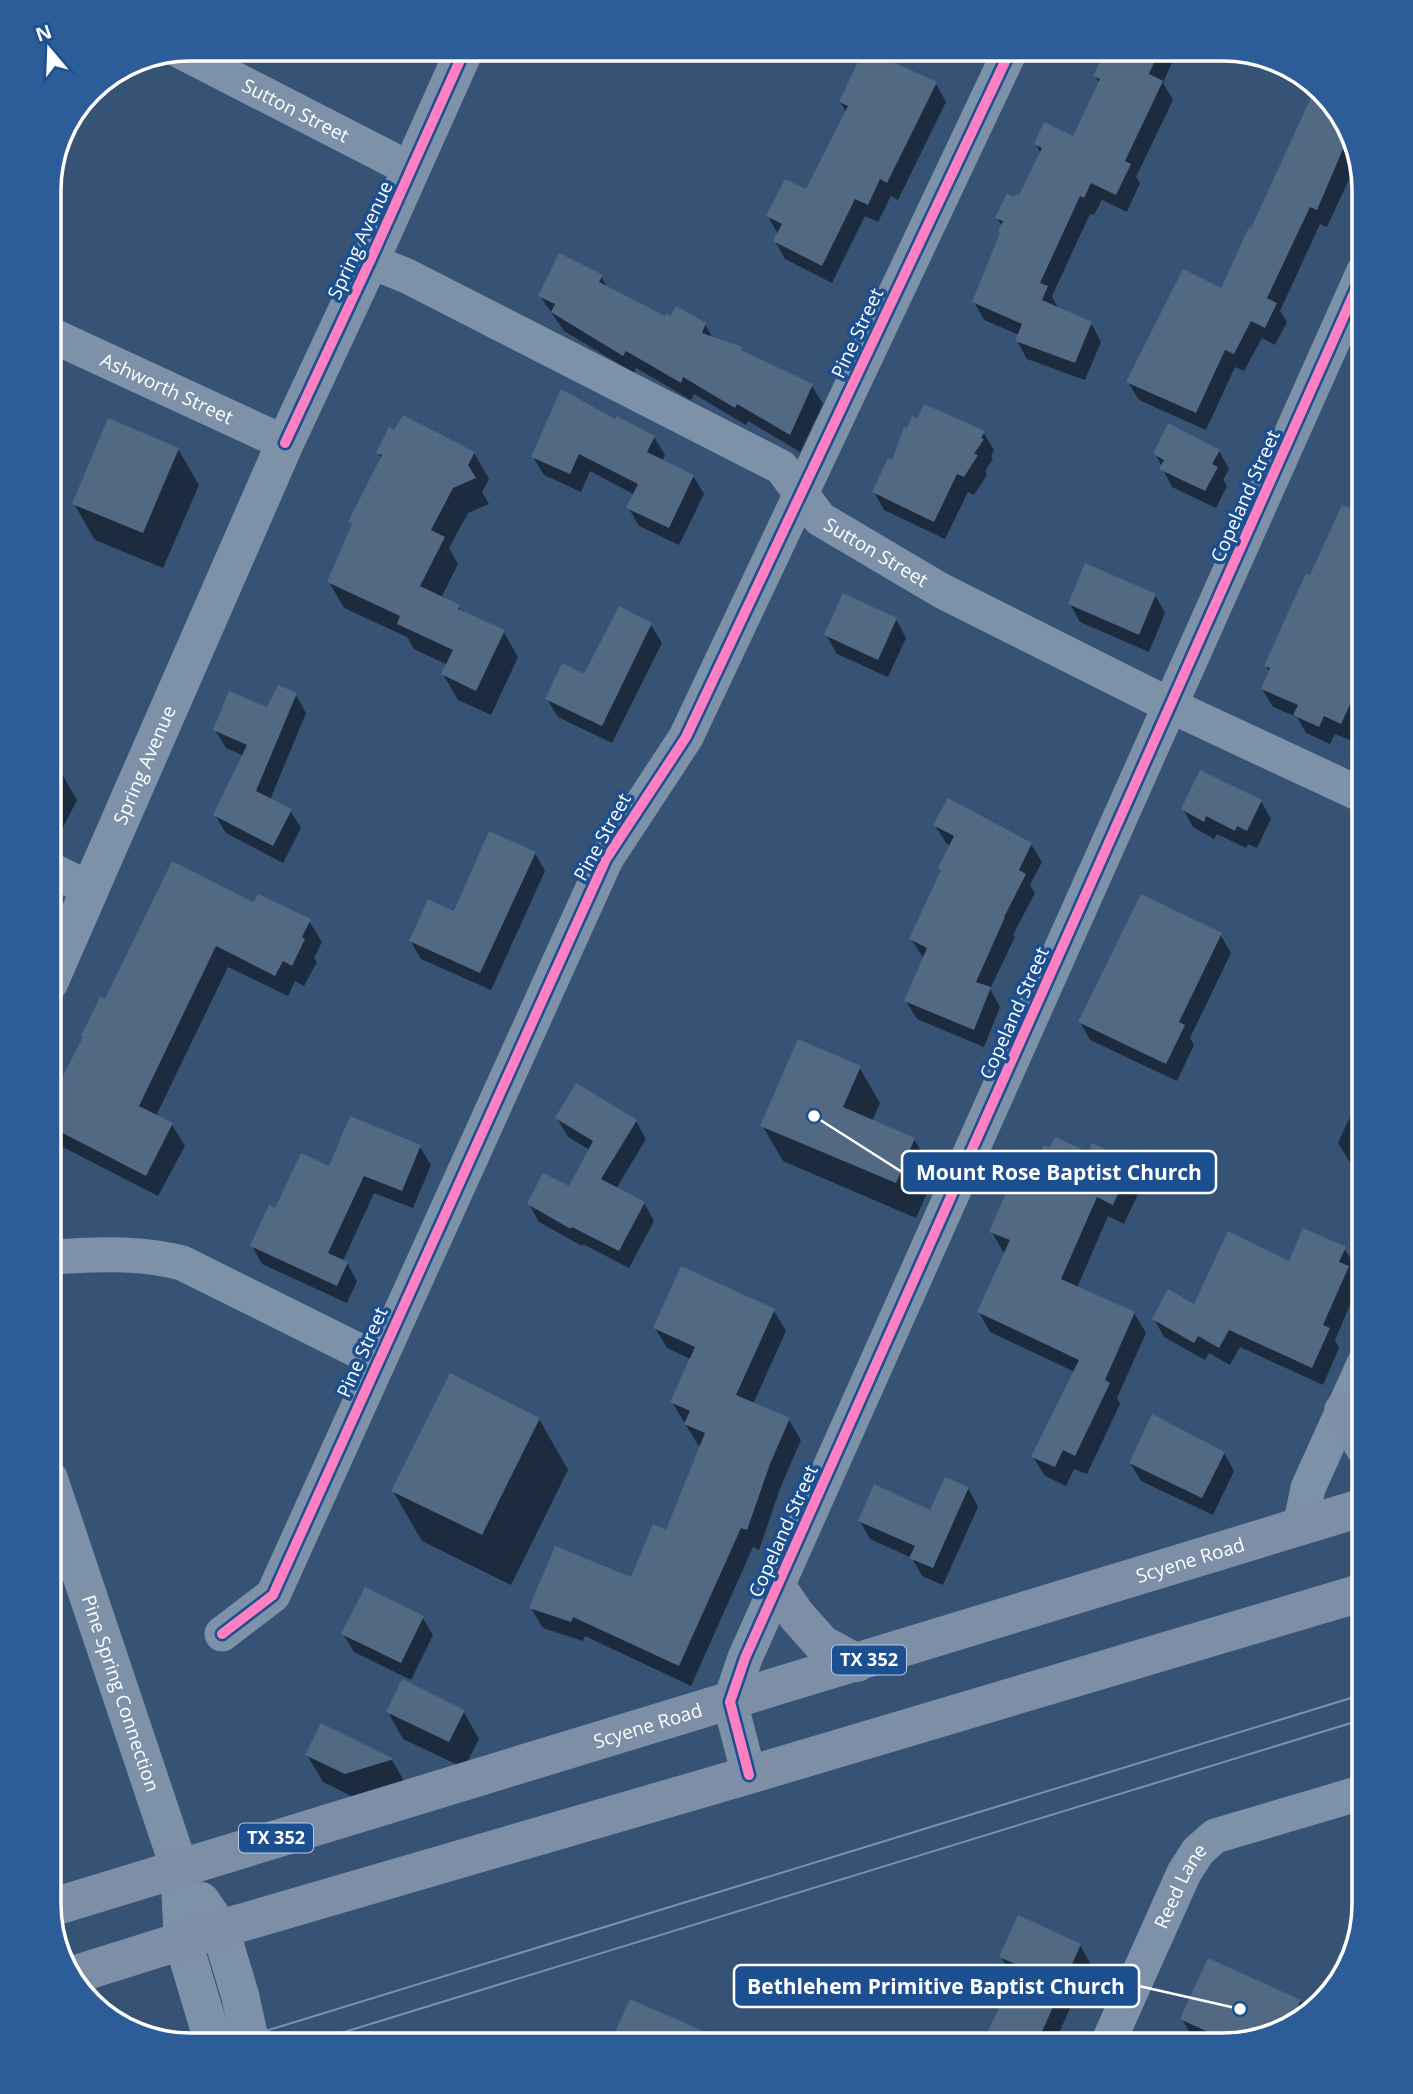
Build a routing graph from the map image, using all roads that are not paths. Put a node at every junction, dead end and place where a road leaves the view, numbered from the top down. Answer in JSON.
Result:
{"nodes":[{"id":1,"x":200,"y":61,"type":"edge"},
{"id":2,"x":460,"y":61,"type":"edge"},
{"id":3,"x":1005,"y":62,"type":"edge"},
{"id":4,"x":412,"y":170,"type":"junction"},
{"id":5,"x":370,"y":261,"type":"junction"},
{"id":6,"x":1352,"y":298,"type":"edge"},
{"id":7,"x":62,"y":340,"type":"edge"},
{"id":8,"x":285,"y":443,"type":"junction"},
{"id":9,"x":801,"y":493,"type":"junction"},
{"id":10,"x":1171,"y":706,"type":"junction"},
{"id":11,"x":1352,"y":790,"type":"edge"},
{"id":12,"x":62,"y":875,"type":"edge"},
{"id":13,"x":90,"y":889,"type":"junction"},
{"id":14,"x":62,"y":954,"type":"edge"},
{"id":15,"x":61,"y":1256,"type":"edge"},
{"id":16,"x":377,"y":1360,"type":"junction"},
{"id":17,"x":1352,"y":1391,"type":"edge"},
{"id":18,"x":1343,"y":1411,"type":"junction"},
{"id":19,"x":1352,"y":1426,"type":"edge"},
{"id":20,"x":1352,"y":1511,"type":"edge"},
{"id":21,"x":61,"y":1515,"type":"edge"},
{"id":22,"x":1300,"y":1527,"type":"junction"},
{"id":23,"x":777,"y":1587,"type":"junction"},
{"id":24,"x":1352,"y":1596,"type":"edge"},
{"id":25,"x":222,"y":1634,"type":"dead end"},
{"id":26,"x":857,"y":1663,"type":"junction"},
{"id":27,"x":730,"y":1702,"type":"junction"},
{"id":28,"x":749,"y":1775,"type":"junction"},
{"id":29,"x":1352,"y":1796,"type":"edge"},
{"id":30,"x":179,"y":1867,"type":"junction"},
{"id":31,"x":61,"y":1904,"type":"edge"},
{"id":32,"x":220,"y":1929,"type":"junction"},
{"id":33,"x":183,"y":1941,"type":"junction"},
{"id":34,"x":82,"y":1972,"type":"edge"},
{"id":35,"x":210,"y":2032,"type":"edge"},
{"id":36,"x":248,"y":2032,"type":"edge"},
{"id":37,"x":1112,"y":2033,"type":"edge"}],
"edges":[{"from":1,"to":4,"type":"street","name":"Sutton Street"},
{"from":2,"to":4,"type":"street","name":"Spring Avenue"},
{"from":3,"to":9,"type":"street","name":"Pine Street"},
{"from":4,"to":5,"type":"street","name":"Spring Avenue"},
{"from":5,"to":8,"type":"street","name":"Spring Avenue"},
{"from":5,"to":9,"type":"street","name":"Sutton Street"},
{"from":6,"to":10,"type":"street","name":"Copeland Street"},
{"from":7,"to":8,"type":"street","name":"Ashworth Street"},
{"from":8,"to":13,"type":"street","name":"Spring Avenue"},
{"from":9,"to":10,"type":"street","name":"Sutton Street"},
{"from":9,"to":16,"type":"street","name":"Pine Street"},
{"from":10,"to":11,"type":"street","name":"Sutton Street"},
{"from":10,"to":23,"type":"street","name":"Copeland Street"},
{"from":12,"to":13,"type":"street"},
{"from":13,"to":14,"type":"street","name":"Spring Avenue"},
{"from":15,"to":16,"type":"street"},
{"from":16,"to":25,"type":"street","name":"Pine Street"},
{"from":17,"to":18,"type":"street"},
{"from":18,"to":19,"type":"main road"},
{"from":18,"to":22,"type":"street"},
{"from":20,"to":22,"type":"main road","name":"Scyene Road","number":"TX 352"},
{"from":21,"to":30,"type":"street","name":"Pine Spring Connection"},
{"from":22,"to":26,"type":"main road","name":"Scyene Road","number":"TX 352"},
{"from":23,"to":26,"type":"main road"},
{"from":23,"to":27,"type":"street","name":"Copeland Street"},
{"from":24,"to":28,"type":"main road"},
{"from":26,"to":27,"type":"main road","name":"Scyene Road","number":"TX 352"},
{"from":27,"to":28,"type":"street"},
{"from":27,"to":30,"type":"main road","name":"Scyene Road","number":"TX 352"},
{"from":28,"to":32,"type":"main road"},
{"from":29,"to":37,"type":"street","name":"Reed Lane"},
{"from":30,"to":31,"type":"main road","name":"Scyene Road","number":"TX 352"},
{"from":30,"to":32,"type":"street","name":"Pine Spring Connection"},
{"from":30,"to":33,"type":"street","name":"Pine Spring Connection"},
{"from":32,"to":33,"type":"main road"},
{"from":32,"to":36,"type":"street"},
{"from":33,"to":34,"type":"main road"},
{"from":33,"to":35,"type":"street"}]}
